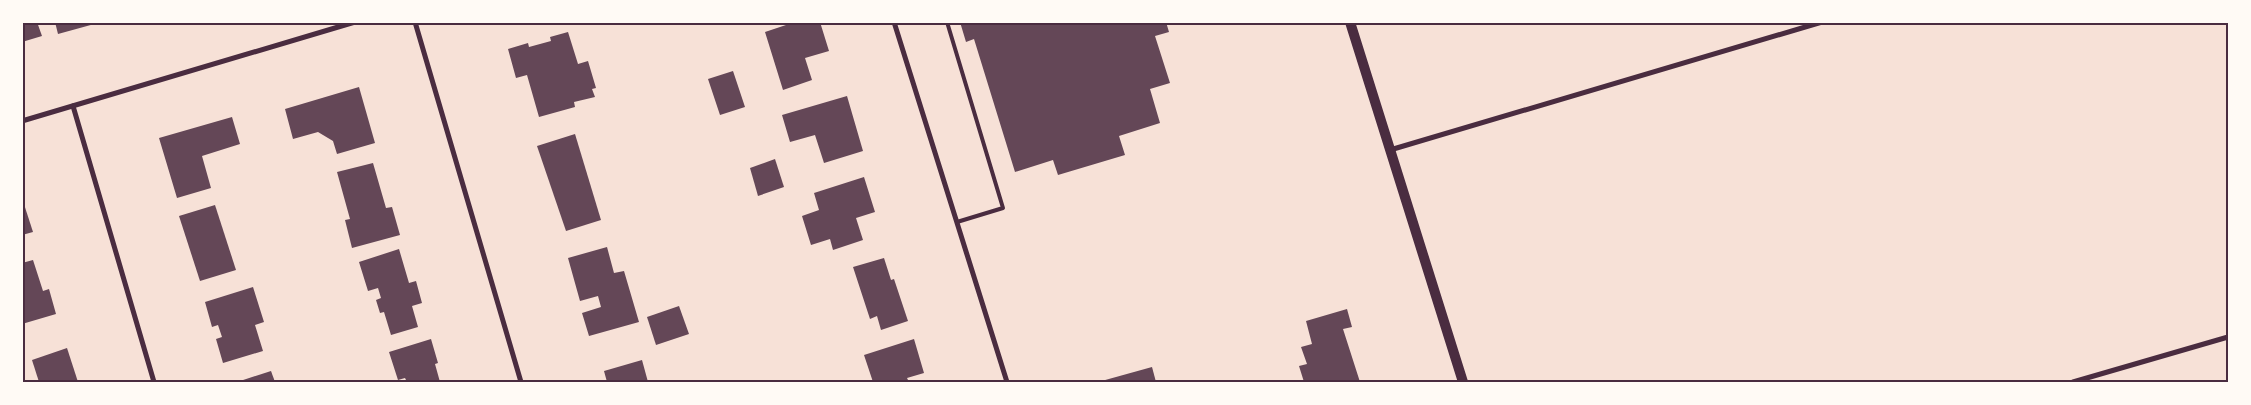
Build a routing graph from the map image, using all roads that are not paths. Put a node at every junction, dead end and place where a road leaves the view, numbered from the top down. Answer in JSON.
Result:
{"nodes":[{"id":1,"x":355,"y":22,"type":"edge"},
{"id":2,"x":415,"y":22,"type":"edge"},
{"id":3,"x":894,"y":22,"type":"edge"},
{"id":4,"x":948,"y":22,"type":"edge"},
{"id":5,"x":1350,"y":22,"type":"edge"},
{"id":6,"x":1822,"y":22,"type":"edge"},
{"id":7,"x":73,"y":106,"type":"junction"},
{"id":8,"x":22,"y":121,"type":"edge"},
{"id":9,"x":1390,"y":150,"type":"junction"},
{"id":10,"x":956,"y":222,"type":"junction"},
{"id":11,"x":2228,"y":337,"type":"edge"},
{"id":12,"x":154,"y":382,"type":"edge"},
{"id":13,"x":521,"y":382,"type":"edge"},
{"id":14,"x":1007,"y":382,"type":"edge"},
{"id":15,"x":1463,"y":382,"type":"edge"},
{"id":16,"x":2073,"y":382,"type":"edge"}],
"edges":[{"from":1,"to":7,"type":"street"},
{"from":2,"to":13,"type":"street"},
{"from":3,"to":10,"type":"street"},
{"from":4,"to":10,"type":"lane"},
{"from":5,"to":9,"type":"main road"},
{"from":6,"to":9,"type":"street"},
{"from":7,"to":8,"type":"street"},
{"from":7,"to":12,"type":"street"},
{"from":9,"to":15,"type":"main road"},
{"from":10,"to":14,"type":"street"},
{"from":11,"to":16,"type":"street"}]}
